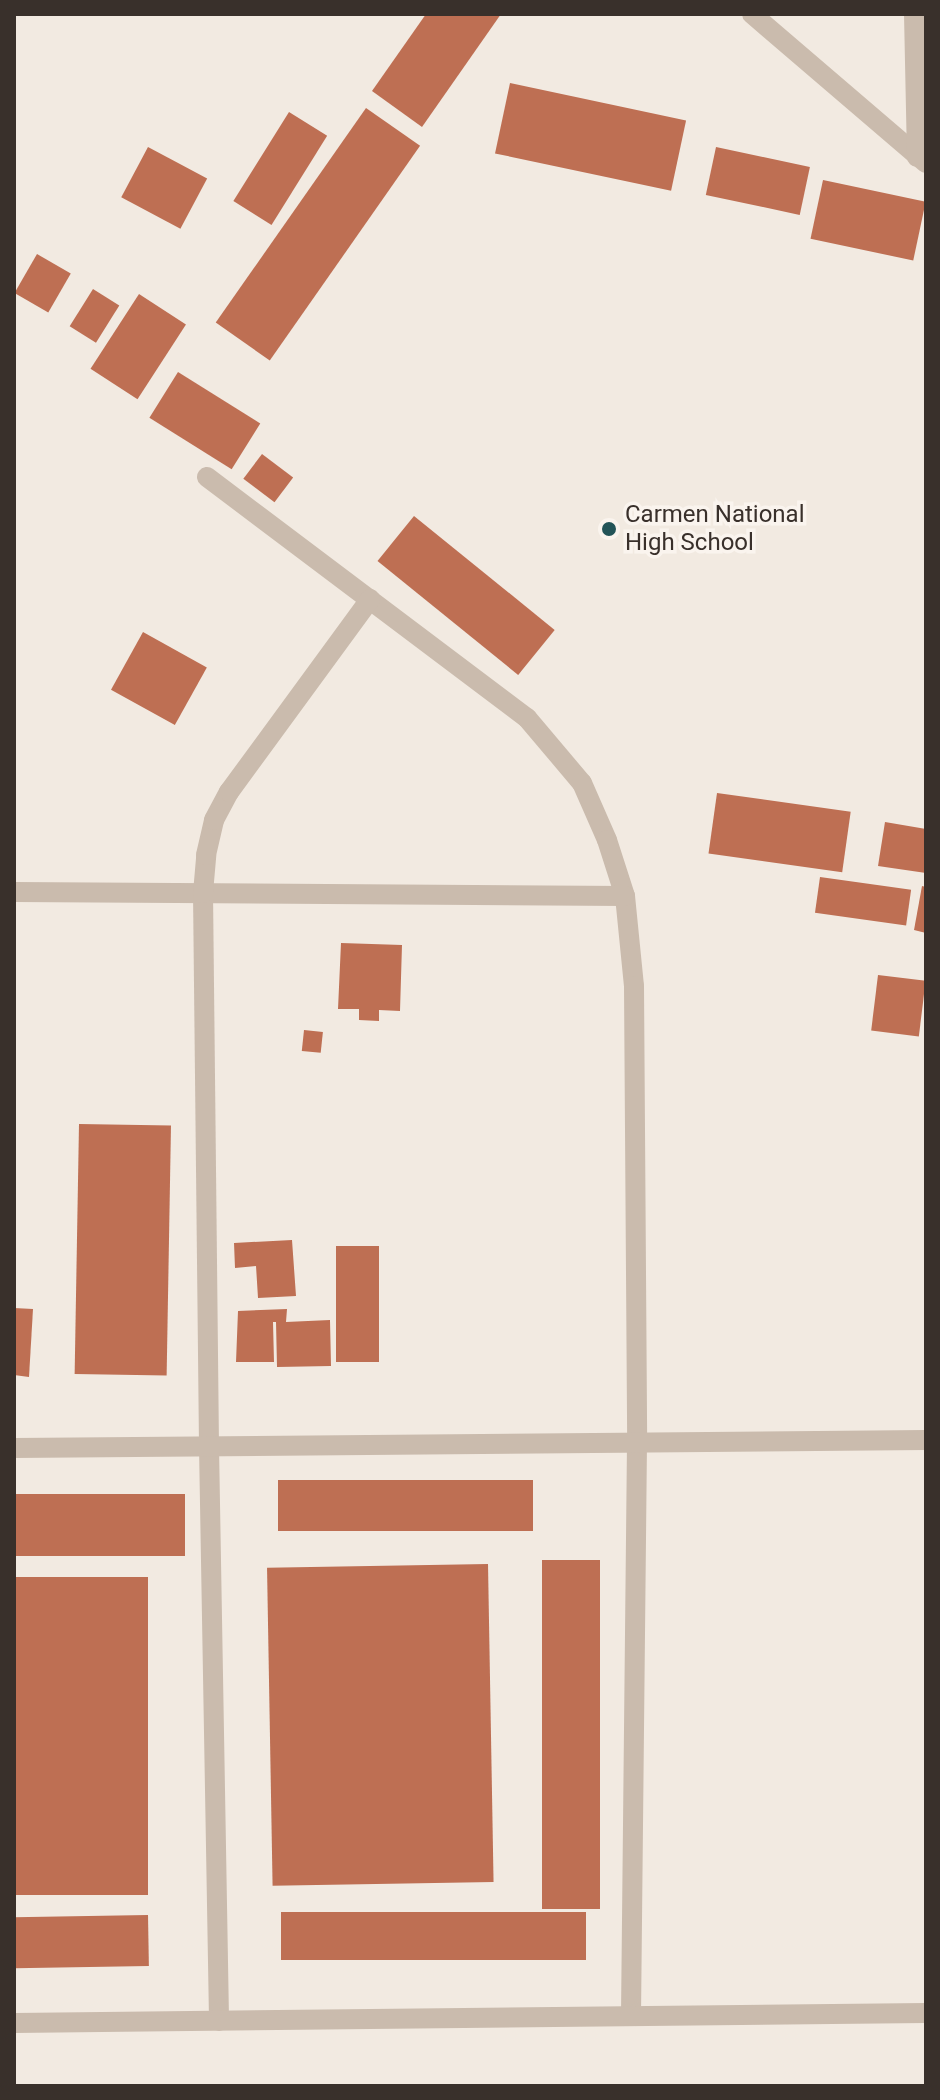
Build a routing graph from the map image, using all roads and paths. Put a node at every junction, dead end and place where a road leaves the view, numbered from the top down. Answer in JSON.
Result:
{"nodes":[{"id":1,"x":752,"y":14,"type":"edge"},
{"id":2,"x":914,"y":14,"type":"edge"},
{"id":3,"x":922,"y":160,"type":"edge"},
{"id":4,"x":207,"y":477,"type":"dead end"},
{"id":5,"x":370,"y":599,"type":"junction"},
{"id":6,"x":14,"y":892,"type":"edge"},
{"id":7,"x":203,"y":893,"type":"junction"},
{"id":8,"x":625,"y":896,"type":"junction"},
{"id":9,"x":926,"y":1440,"type":"edge"},
{"id":10,"x":637,"y":1443,"type":"junction"},
{"id":11,"x":209,"y":1446,"type":"junction"},
{"id":12,"x":14,"y":1448,"type":"edge"},
{"id":13,"x":926,"y":2013,"type":"edge"},
{"id":14,"x":631,"y":2016,"type":"junction"},
{"id":15,"x":219,"y":2021,"type":"junction"},
{"id":16,"x":14,"y":2023,"type":"edge"}],
"edges":[{"from":1,"to":3,"type":"street"},
{"from":2,"to":3,"type":"street"},
{"from":4,"to":5,"type":"street"},
{"from":5,"to":7,"type":"street"},
{"from":5,"to":8,"type":"street"},
{"from":6,"to":7,"type":"street"},
{"from":7,"to":8,"type":"street"},
{"from":7,"to":11,"type":"street"},
{"from":8,"to":10,"type":"street"},
{"from":9,"to":10,"type":"street"},
{"from":10,"to":11,"type":"street"},
{"from":10,"to":14,"type":"street"},
{"from":11,"to":12,"type":"street"},
{"from":11,"to":15,"type":"street"},
{"from":13,"to":14,"type":"street"},
{"from":14,"to":15,"type":"street"},
{"from":15,"to":16,"type":"street"}]}
